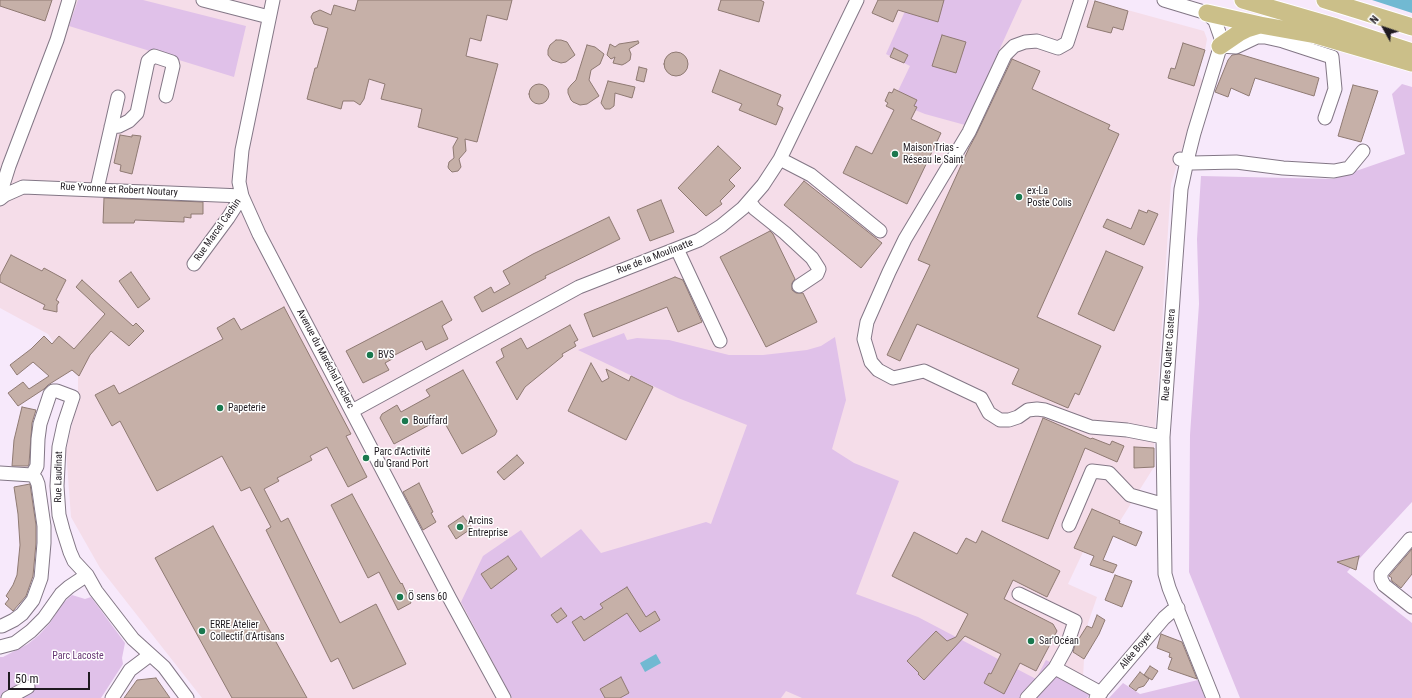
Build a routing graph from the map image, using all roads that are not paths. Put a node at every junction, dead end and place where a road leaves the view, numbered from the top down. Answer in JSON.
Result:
{"nodes":[{"id":1,"x":69,"y":0,"type":"edge"},
{"id":2,"x":203,"y":0,"type":"edge"},
{"id":3,"x":273,"y":0,"type":"edge"},
{"id":4,"x":857,"y":0,"type":"edge"},
{"id":5,"x":1081,"y":0,"type":"edge"},
{"id":6,"x":1164,"y":0,"type":"edge"},
{"id":7,"x":1244,"y":0,"type":"edge"},
{"id":8,"x":1325,"y":0,"type":"edge"},
{"id":9,"x":217,"y":2,"type":"edge"},
{"id":10,"x":1207,"y":13,"type":"junction"},
{"id":11,"x":269,"y":17,"type":"junction"},
{"id":12,"x":1260,"y":25,"type":"junction"},
{"id":13,"x":1412,"y":28,"type":"edge"},
{"id":14,"x":1220,"y":46,"type":"junction"},
{"id":15,"x":1412,"y":52,"type":"edge"},
{"id":16,"x":1412,"y":63,"type":"edge"},
{"id":17,"x":166,"y":96,"type":"dead end"},
{"id":18,"x":118,"y":97,"type":"dead end"},
{"id":19,"x":1325,"y":118,"type":"dead end"},
{"id":20,"x":111,"y":127,"type":"junction"},
{"id":21,"x":1363,"y":151,"type":"dead end"},
{"id":22,"x":780,"y":159,"type":"junction"},
{"id":23,"x":1184,"y":160,"type":"junction"},
{"id":24,"x":97,"y":190,"type":"junction"},
{"id":25,"x":242,"y":196,"type":"junction"},
{"id":26,"x":2,"y":197,"type":"edge"},
{"id":27,"x":749,"y":201,"type":"junction"},
{"id":28,"x":880,"y":231,"type":"dead end"},
{"id":29,"x":677,"y":249,"type":"junction"},
{"id":30,"x":194,"y":264,"type":"dead end"},
{"id":31,"x":799,"y":286,"type":"dead end"},
{"id":32,"x":720,"y":342,"type":"dead end"},
{"id":33,"x":352,"y":411,"type":"junction"},
{"id":34,"x":1163,"y":437,"type":"junction"},
{"id":35,"x":0,"y":473,"type":"edge"},
{"id":36,"x":32,"y":475,"type":"junction"},
{"id":37,"x":1164,"y":503,"type":"junction"},
{"id":38,"x":1069,"y":525,"type":"dead end"},
{"id":39,"x":1410,"y":540,"type":"dead end"},
{"id":40,"x":87,"y":575,"type":"junction"},
{"id":41,"x":1018,"y":594,"type":"dead end"},
{"id":42,"x":1412,"y":607,"type":"edge"},
{"id":43,"x":1178,"y":608,"type":"junction"},
{"id":44,"x":0,"y":626,"type":"edge"},
{"id":45,"x":0,"y":647,"type":"edge"},
{"id":46,"x":150,"y":655,"type":"junction"},
{"id":47,"x":1056,"y":668,"type":"junction"},
{"id":48,"x":28,"y":687,"type":"dead end"},
{"id":49,"x":1099,"y":696,"type":"edge"},
{"id":50,"x":8,"y":698,"type":"edge"},
{"id":51,"x":112,"y":698,"type":"edge"},
{"id":52,"x":178,"y":698,"type":"edge"},
{"id":53,"x":187,"y":698,"type":"edge"},
{"id":54,"x":504,"y":698,"type":"edge"},
{"id":55,"x":1027,"y":698,"type":"edge"},
{"id":56,"x":1213,"y":698,"type":"edge"}],
"edges":[{"from":1,"to":26,"type":"street"},
{"from":2,"to":9,"type":"street"},
{"from":3,"to":11,"type":"street","name":"Avenue du Maréchal Leclerc"},
{"from":4,"to":22,"type":"street","name":"Rue de la Moulinatte"},
{"from":5,"to":34,"type":"street"},
{"from":6,"to":10,"type":"street"},
{"from":7,"to":15,"type":"main road"},
{"from":8,"to":13,"type":"main road"},
{"from":9,"to":11,"type":"street"},
{"from":10,"to":12,"type":"main road"},
{"from":10,"to":14,"type":"street","name":"Rue des Quatre Castera"},
{"from":11,"to":25,"type":"street","name":"Avenue du Maréchal Leclerc"},
{"from":12,"to":14,"type":"main road"},
{"from":12,"to":16,"type":"main road"},
{"from":14,"to":19,"type":"street"},
{"from":14,"to":23,"type":"street","name":"Rue des Quatre Castera"},
{"from":17,"to":20,"type":"street"},
{"from":18,"to":20,"type":"street"},
{"from":20,"to":24,"type":"street"},
{"from":21,"to":23,"type":"street"},
{"from":22,"to":27,"type":"street","name":"Rue de la Moulinatte"},
{"from":22,"to":28,"type":"street"},
{"from":23,"to":34,"type":"street","name":"Rue des Quatre Castera"},
{"from":24,"to":25,"type":"street","name":"Rue Yvonne et Robert Noutary"},
{"from":24,"to":26,"type":"street","name":"Rue Yvonne et Robert Noutary"},
{"from":25,"to":30,"type":"street","name":"Rue Marcel Cachin"},
{"from":25,"to":33,"type":"street","name":"Avenue du Maréchal Leclerc"},
{"from":27,"to":29,"type":"street","name":"Rue de la Moulinatte"},
{"from":27,"to":31,"type":"street"},
{"from":29,"to":32,"type":"street"},
{"from":29,"to":33,"type":"street","name":"Rue de la Moulinatte"},
{"from":33,"to":54,"type":"street","name":"Avenue du Maréchal Leclerc"},
{"from":34,"to":37,"type":"street","name":"Rue des Quatre Castera"},
{"from":35,"to":36,"type":"street"},
{"from":36,"to":40,"type":"street","name":"Rue Laudinat"},
{"from":36,"to":44,"type":"street"},
{"from":37,"to":38,"type":"street"},
{"from":37,"to":43,"type":"street","name":"Rue des Quatre Castera"},
{"from":39,"to":42,"type":"street"},
{"from":40,"to":45,"type":"street"},
{"from":40,"to":46,"type":"street","name":"Rue Laudinat"},
{"from":41,"to":47,"type":"street"},
{"from":43,"to":49,"type":"street","name":"Allée Boyer"},
{"from":43,"to":56,"type":"street","name":"Rue des Quatre Castera"},
{"from":46,"to":51,"type":"street"},
{"from":46,"to":52,"type":"street","name":"Rue Laudinat"},
{"from":46,"to":53,"type":"street","name":"Rue Laudinat"},
{"from":47,"to":49,"type":"street"},
{"from":47,"to":55,"type":"street"},
{"from":48,"to":50,"type":"street"}]}
